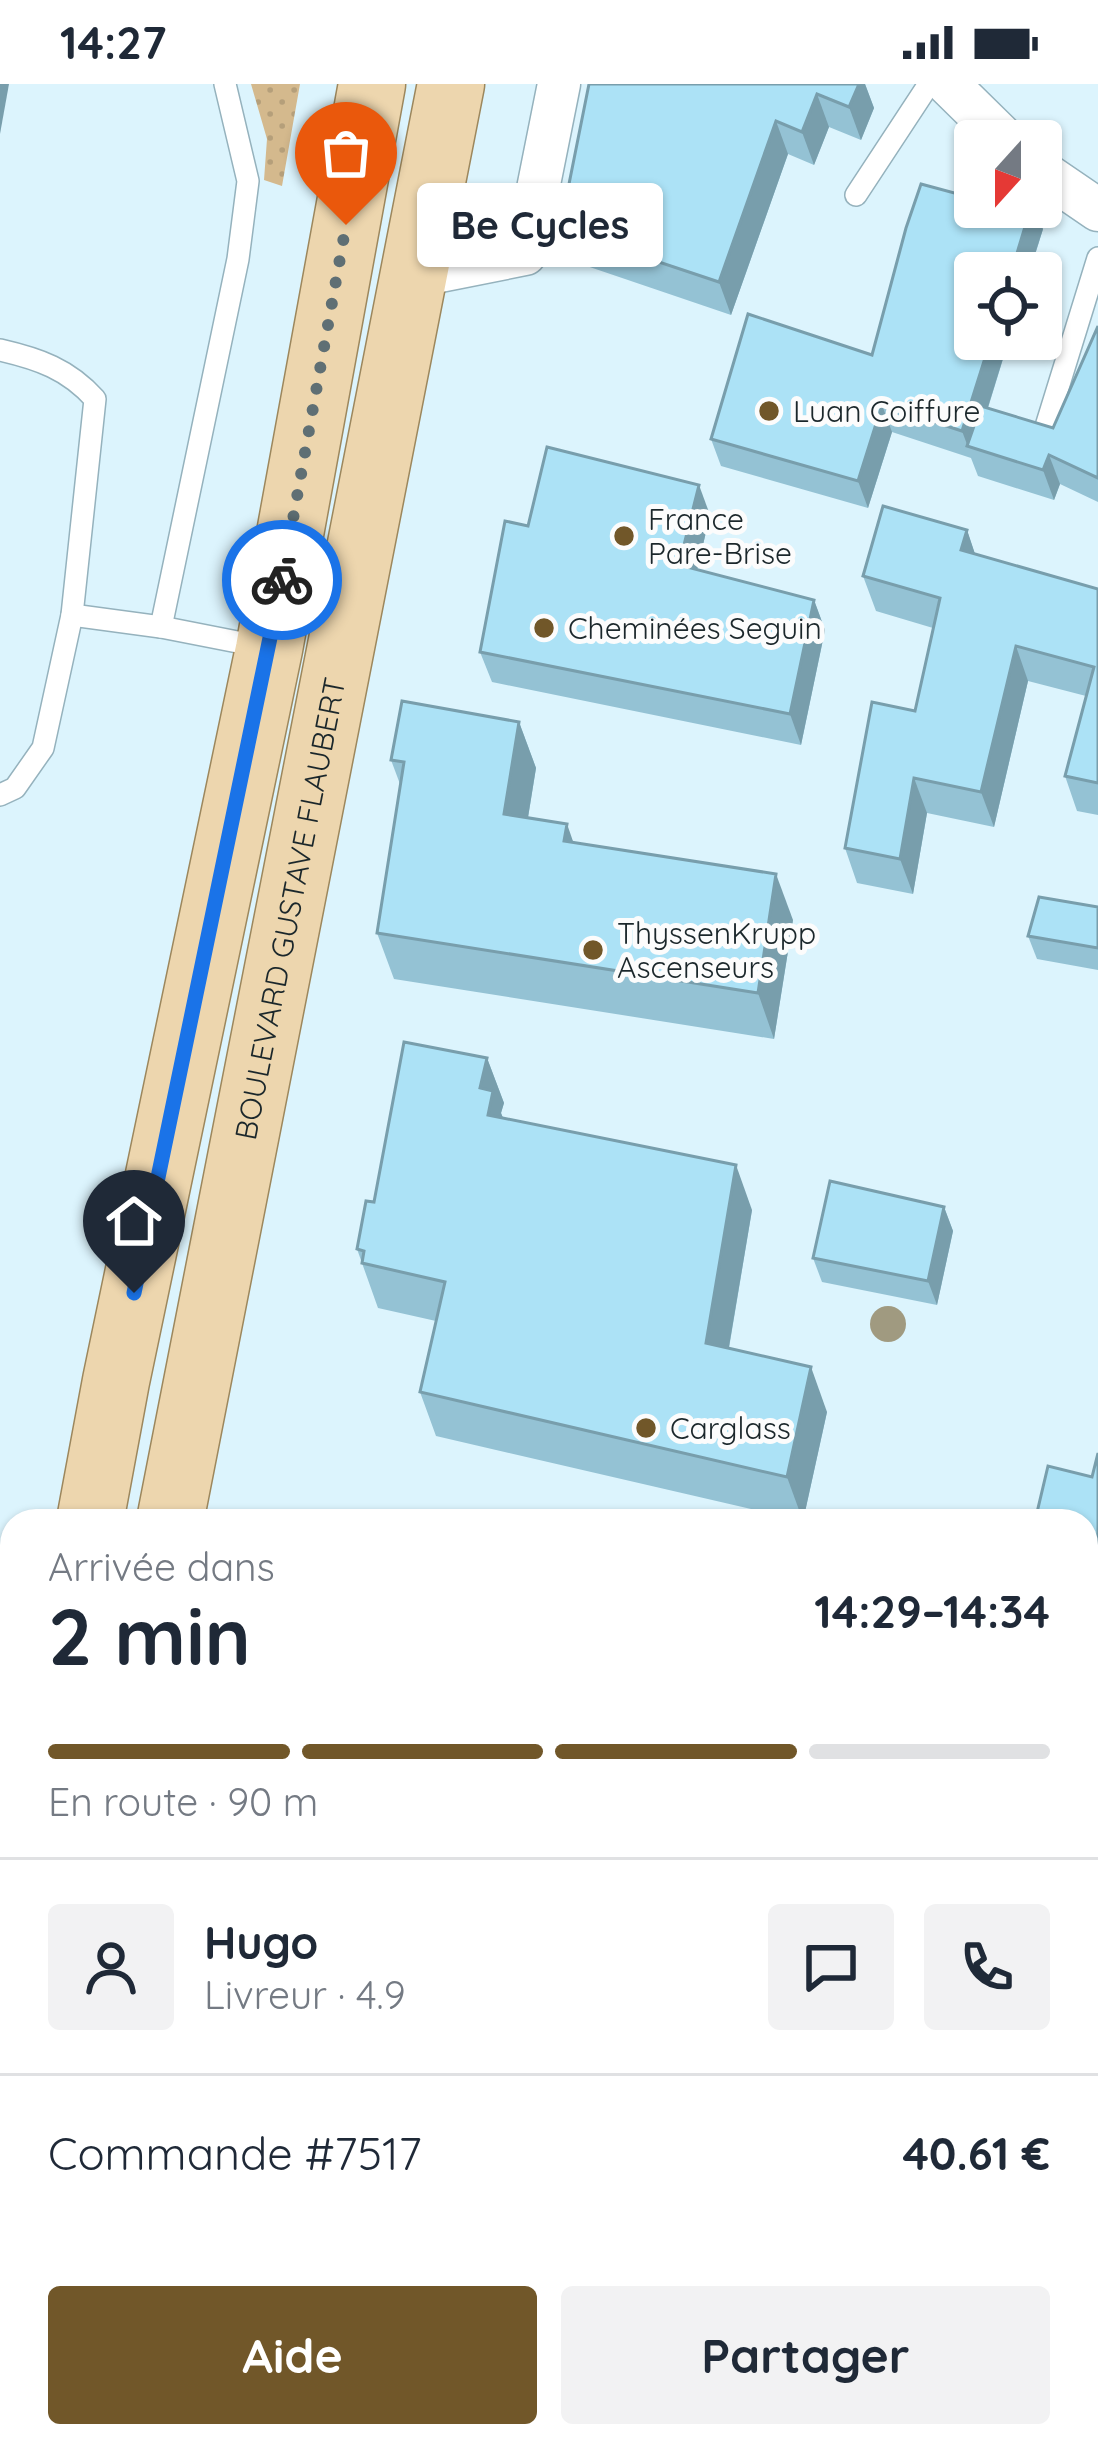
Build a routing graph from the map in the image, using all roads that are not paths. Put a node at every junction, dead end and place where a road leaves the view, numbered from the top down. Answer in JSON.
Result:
{"nodes":[{"id":1,"x":225,"y":84,"type":"edge"},
{"id":2,"x":372,"y":84,"type":"edge"},
{"id":3,"x":451,"y":84,"type":"edge"},
{"id":4,"x":559,"y":84,"type":"edge"},
{"id":5,"x":929,"y":84,"type":"edge"},
{"id":6,"x":948,"y":84,"type":"edge"},
{"id":7,"x":985,"y":120,"type":"edge"},
{"id":8,"x":1062,"y":185,"type":"edge"},
{"id":9,"x":856,"y":195,"type":"dead end"},
{"id":10,"x":1098,"y":210,"type":"edge"},
{"id":11,"x":1098,"y":258,"type":"edge"},
{"id":12,"x":415,"y":276,"type":"junction"},
{"id":13,"x":0,"y":350,"type":"edge"},
{"id":14,"x":1043,"y":436,"type":"edge"},
{"id":15,"x":72,"y":615,"type":"junction"},
{"id":16,"x":161,"y":627,"type":"junction"},
{"id":17,"x":269,"y":649,"type":"junction"},
{"id":18,"x":0,"y":795,"type":"edge"},
{"id":19,"x":92,"y":1509,"type":"edge"},
{"id":20,"x":172,"y":1509,"type":"edge"}],
"edges":[{"from":1,"to":16,"type":"lane"},
{"from":2,"to":17,"type":"main road"},
{"from":3,"to":12,"type":"main road","name":"BOULEVARD GUSTAVE FLAUBERT"},
{"from":4,"to":12,"type":"street"},
{"from":5,"to":9,"type":"lane"},
{"from":6,"to":7,"type":"street"},
{"from":8,"to":10,"type":"street"},
{"from":11,"to":14,"type":"lane"},
{"from":12,"to":20,"type":"main road","name":"BOULEVARD GUSTAVE FLAUBERT"},
{"from":13,"to":15,"type":"lane"},
{"from":15,"to":16,"type":"lane"},
{"from":15,"to":18,"type":"lane"},
{"from":16,"to":17,"type":"lane"},
{"from":17,"to":19,"type":"main road"}]}
